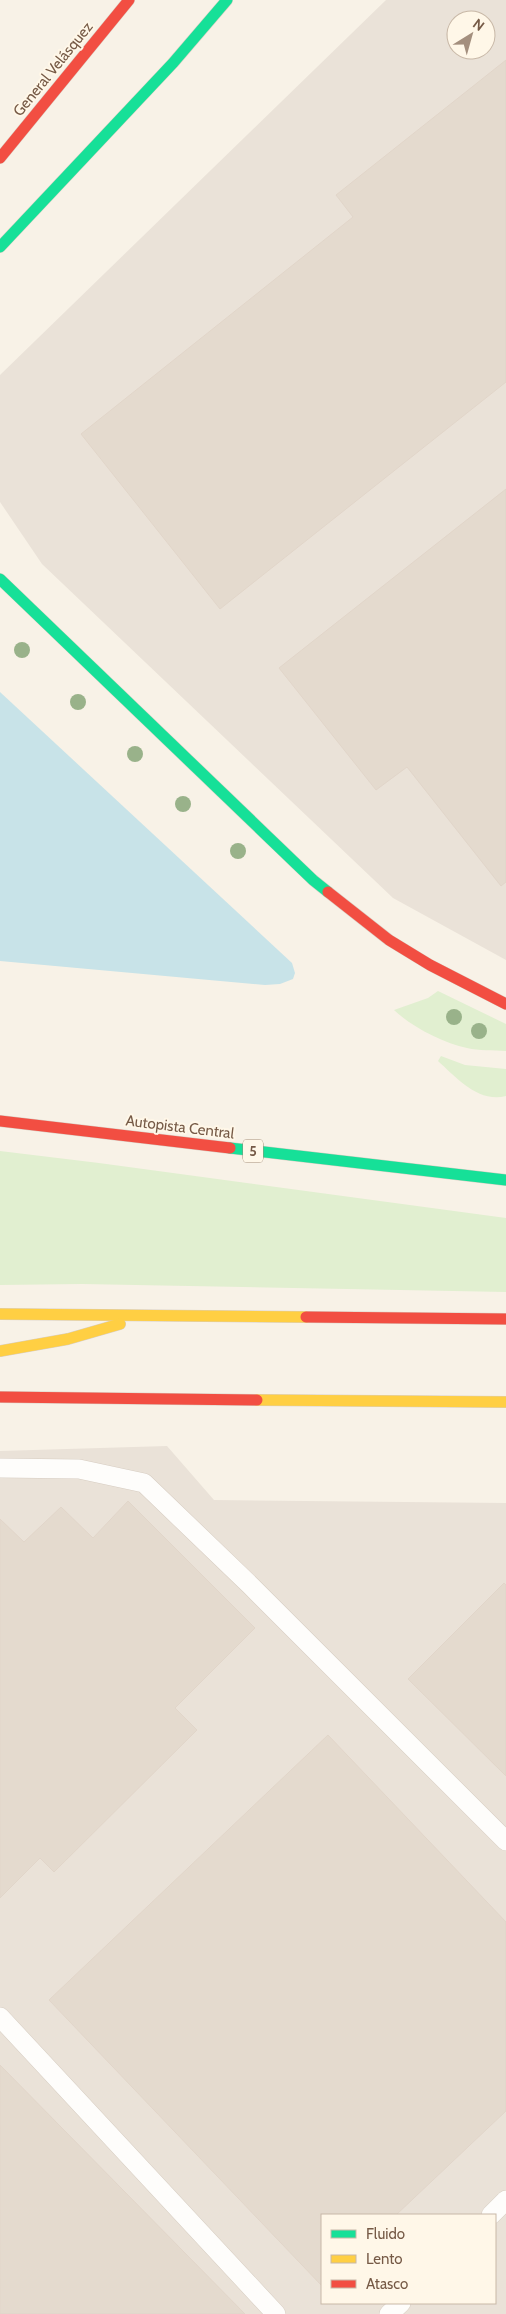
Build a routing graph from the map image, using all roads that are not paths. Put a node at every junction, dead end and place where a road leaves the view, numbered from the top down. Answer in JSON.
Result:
{"nodes":[{"id":1,"x":129,"y":0,"type":"edge"},
{"id":2,"x":227,"y":0,"type":"edge"},
{"id":3,"x":0,"y":158,"type":"edge"},
{"id":4,"x":0,"y":247,"type":"edge"},
{"id":5,"x":0,"y":579,"type":"edge"},
{"id":6,"x":506,"y":1004,"type":"edge"},
{"id":7,"x":0,"y":1121,"type":"edge"},
{"id":8,"x":506,"y":1180,"type":"edge"},
{"id":9,"x":0,"y":1314,"type":"edge"},
{"id":10,"x":142,"y":1316,"type":"junction"},
{"id":11,"x":506,"y":1319,"type":"edge"},
{"id":12,"x":0,"y":1351,"type":"edge"},
{"id":13,"x":0,"y":1397,"type":"edge"},
{"id":14,"x":506,"y":1402,"type":"edge"},
{"id":15,"x":0,"y":1468,"type":"edge"},
{"id":16,"x":506,"y":1841,"type":"edge"},
{"id":17,"x":0,"y":2017,"type":"edge"},
{"id":18,"x":506,"y":2200,"type":"edge"},
{"id":19,"x":492,"y":2214,"type":"edge"},
{"id":20,"x":399,"y":2304,"type":"edge"},
{"id":21,"x":276,"y":2314,"type":"edge"},
{"id":22,"x":389,"y":2314,"type":"edge"}],
"edges":[{"from":1,"to":3,"type":"main road","name":"General Velásquez"},
{"from":2,"to":4,"type":"main road"},
{"from":5,"to":6,"type":"main road"},
{"from":7,"to":8,"type":"main road","name":"Autopista Central","number":"5"},
{"from":9,"to":10,"type":"main road"},
{"from":10,"to":11,"type":"main road"},
{"from":10,"to":12,"type":"main road"},
{"from":13,"to":14,"type":"main road"},
{"from":15,"to":16,"type":"lane"},
{"from":17,"to":21,"type":"lane"},
{"from":18,"to":19,"type":"lane"},
{"from":20,"to":22,"type":"lane"}]}
